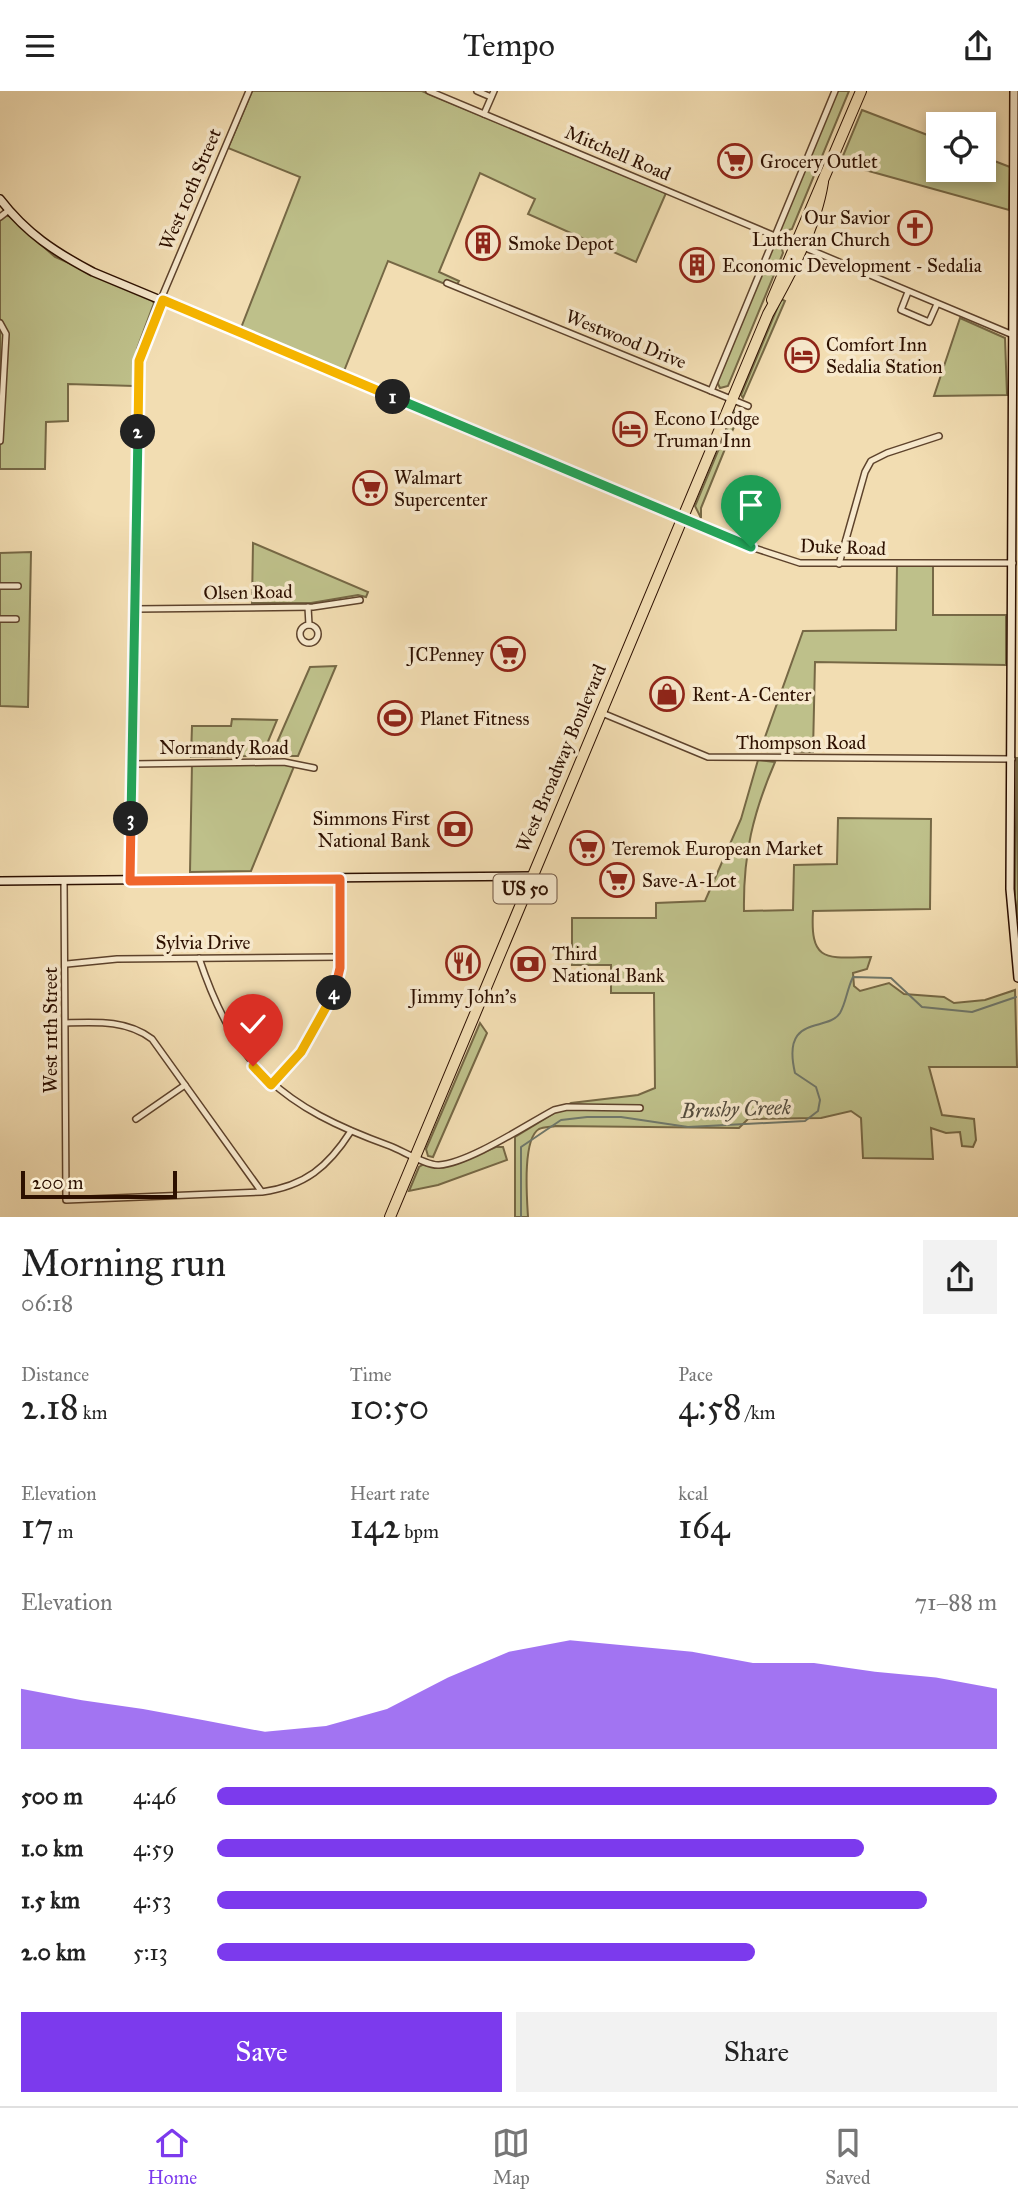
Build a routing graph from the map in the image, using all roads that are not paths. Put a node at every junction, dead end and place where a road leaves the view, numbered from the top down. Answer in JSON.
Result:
{"nodes":[{"id":1,"x":249,"y":91,"type":"edge"},
{"id":2,"x":429,"y":91,"type":"edge"},
{"id":3,"x":477,"y":91,"type":"edge"},
{"id":4,"x":835,"y":91,"type":"edge"},
{"id":5,"x":861,"y":91,"type":"edge"},
{"id":6,"x":1014,"y":91,"type":"edge"},
{"id":7,"x":493,"y":94,"type":"edge"},
{"id":8,"x":1016,"y":107,"type":"edge"},
{"id":9,"x":484,"y":114,"type":"junction"},
{"id":10,"x":0,"y":199,"type":"edge"},
{"id":11,"x":9,"y":210,"type":"junction"},
{"id":12,"x":0,"y":217,"type":"edge"},
{"id":13,"x":774,"y":235,"type":"junction"},
{"id":14,"x":797,"y":245,"type":"junction"},
{"id":15,"x":447,"y":283,"type":"dead end"},
{"id":16,"x":908,"y":292,"type":"junction"},
{"id":17,"x":162,"y":299,"type":"junction"},
{"id":18,"x":937,"y":304,"type":"junction"},
{"id":19,"x":0,"y":323,"type":"edge"},
{"id":20,"x":1013,"y":335,"type":"junction"},
{"id":21,"x":711,"y":391,"type":"junction"},
{"id":22,"x":732,"y":399,"type":"junction"},
{"id":23,"x":748,"y":406,"type":"dead end"},
{"id":24,"x":939,"y":436,"type":"dead end"},
{"id":25,"x":0,"y":441,"type":"edge"},
{"id":26,"x":682,"y":517,"type":"junction"},
{"id":27,"x":839,"y":563,"type":"junction"},
{"id":28,"x":1013,"y":563,"type":"junction"},
{"id":29,"x":0,"y":586,"type":"edge"},
{"id":30,"x":18,"y":586,"type":"dead end"},
{"id":31,"x":360,"y":600,"type":"dead end"},
{"id":32,"x":308,"y":607,"type":"junction"},
{"id":33,"x":135,"y":609,"type":"junction"},
{"id":34,"x":0,"y":619,"type":"edge"},
{"id":35,"x":16,"y":619,"type":"dead end"},
{"id":36,"x":309,"y":625,"type":"dead end"},
{"id":37,"x":599,"y":712,"type":"junction"},
{"id":38,"x":1012,"y":759,"type":"junction"},
{"id":39,"x":132,"y":764,"type":"junction"},
{"id":40,"x":314,"y":768,"type":"dead end"},
{"id":41,"x":530,"y":876,"type":"junction"},
{"id":42,"x":340,"y":879,"type":"junction"},
{"id":43,"x":0,"y":881,"type":"edge"},
{"id":44,"x":64,"y":881,"type":"junction"},
{"id":45,"x":130,"y":881,"type":"junction"},
{"id":46,"x":340,"y":957,"type":"junction"},
{"id":47,"x":199,"y":958,"type":"junction"},
{"id":48,"x":67,"y":964,"type":"junction"},
{"id":49,"x":1018,"y":978,"type":"edge"},
{"id":50,"x":66,"y":1023,"type":"junction"},
{"id":51,"x":185,"y":1085,"type":"junction"},
{"id":52,"x":271,"y":1085,"type":"junction"},
{"id":53,"x":640,"y":1108,"type":"dead end"},
{"id":54,"x":136,"y":1119,"type":"dead end"},
{"id":55,"x":351,"y":1131,"type":"junction"},
{"id":56,"x":415,"y":1156,"type":"junction"},
{"id":57,"x":262,"y":1192,"type":"junction"},
{"id":58,"x":390,"y":1217,"type":"edge"}],
"edges":[{"from":1,"to":17,"type":"street","name":"West 10th Street"},
{"from":2,"to":9,"type":"street","name":"Mitchell Road"},
{"from":3,"to":7,"type":"street"},
{"from":4,"to":13,"type":"street"},
{"from":5,"to":14,"type":"highway","name":"West Broadway Boulevard","number":"US 50"},
{"from":6,"to":8,"type":"main road"},
{"from":7,"to":9,"type":"street"},
{"from":8,"to":20,"type":"main road"},
{"from":9,"to":13,"type":"street","name":"Mitchell Road"},
{"from":10,"to":11,"type":"main road"},
{"from":11,"to":12,"type":"street"},
{"from":11,"to":17,"type":"main road"},
{"from":13,"to":14,"type":"street","name":"Mitchell Road"},
{"from":13,"to":21,"type":"street"},
{"from":14,"to":16,"type":"street","name":"Mitchell Road"},
{"from":14,"to":22,"type":"highway","name":"West Broadway Boulevard","number":"US 50"},
{"from":15,"to":21,"type":"street","name":"Westwood Drive"},
{"from":16,"to":18,"type":"street","name":"Mitchell Road"},
{"from":16,"to":18,"type":"street"},
{"from":17,"to":26,"type":"main road"},
{"from":17,"to":33,"type":"street","name":"West 10th Street"},
{"from":18,"to":20,"type":"street","name":"Mitchell Road"},
{"from":19,"to":25,"type":"street"},
{"from":20,"to":28,"type":"main road"},
{"from":21,"to":22,"type":"street","name":"Westwood Drive"},
{"from":22,"to":23,"type":"street","name":"Westwood Drive"},
{"from":22,"to":26,"type":"highway","name":"West Broadway Boulevard","number":"US 50"},
{"from":24,"to":27,"type":"street"},
{"from":26,"to":27,"type":"street","name":"Duke Road"},
{"from":26,"to":37,"type":"highway","name":"West Broadway Boulevard","number":"US 50"},
{"from":27,"to":28,"type":"street","name":"Duke Road"},
{"from":28,"to":38,"type":"main road"},
{"from":29,"to":30,"type":"street"},
{"from":31,"to":32,"type":"street","name":"Olsen Road"},
{"from":32,"to":33,"type":"street","name":"Olsen Road"},
{"from":32,"to":36,"type":"street"},
{"from":33,"to":39,"type":"street","name":"West 10th Street"},
{"from":34,"to":35,"type":"street"},
{"from":37,"to":38,"type":"street","name":"Thompson Road"},
{"from":37,"to":41,"type":"highway","name":"West Broadway Boulevard","number":"US 50"},
{"from":38,"to":49,"type":"main road"},
{"from":39,"to":40,"type":"street","name":"Normandy Road"},
{"from":39,"to":45,"type":"street","name":"West 10th Street"},
{"from":41,"to":42,"type":"main road"},
{"from":41,"to":56,"type":"highway","name":"West Broadway Boulevard","number":"US 50"},
{"from":42,"to":45,"type":"main road"},
{"from":42,"to":46,"type":"street"},
{"from":43,"to":44,"type":"main road"},
{"from":44,"to":45,"type":"main road"},
{"from":44,"to":48,"type":"street","name":"West 11th Street"},
{"from":46,"to":47,"type":"street","name":"Sylvia Drive"},
{"from":46,"to":52,"type":"street"},
{"from":47,"to":48,"type":"street","name":"Sylvia Drive"},
{"from":47,"to":52,"type":"street"},
{"from":48,"to":50,"type":"street","name":"West 11th Street"},
{"from":50,"to":51,"type":"street"},
{"from":50,"to":57,"type":"street","name":"West 11th Street"},
{"from":51,"to":54,"type":"street"},
{"from":51,"to":57,"type":"street"},
{"from":52,"to":55,"type":"street"},
{"from":53,"to":56,"type":"street"},
{"from":55,"to":56,"type":"street"},
{"from":55,"to":57,"type":"street"},
{"from":56,"to":58,"type":"highway","name":"West Broadway Boulevard","number":"US 50"}]}
